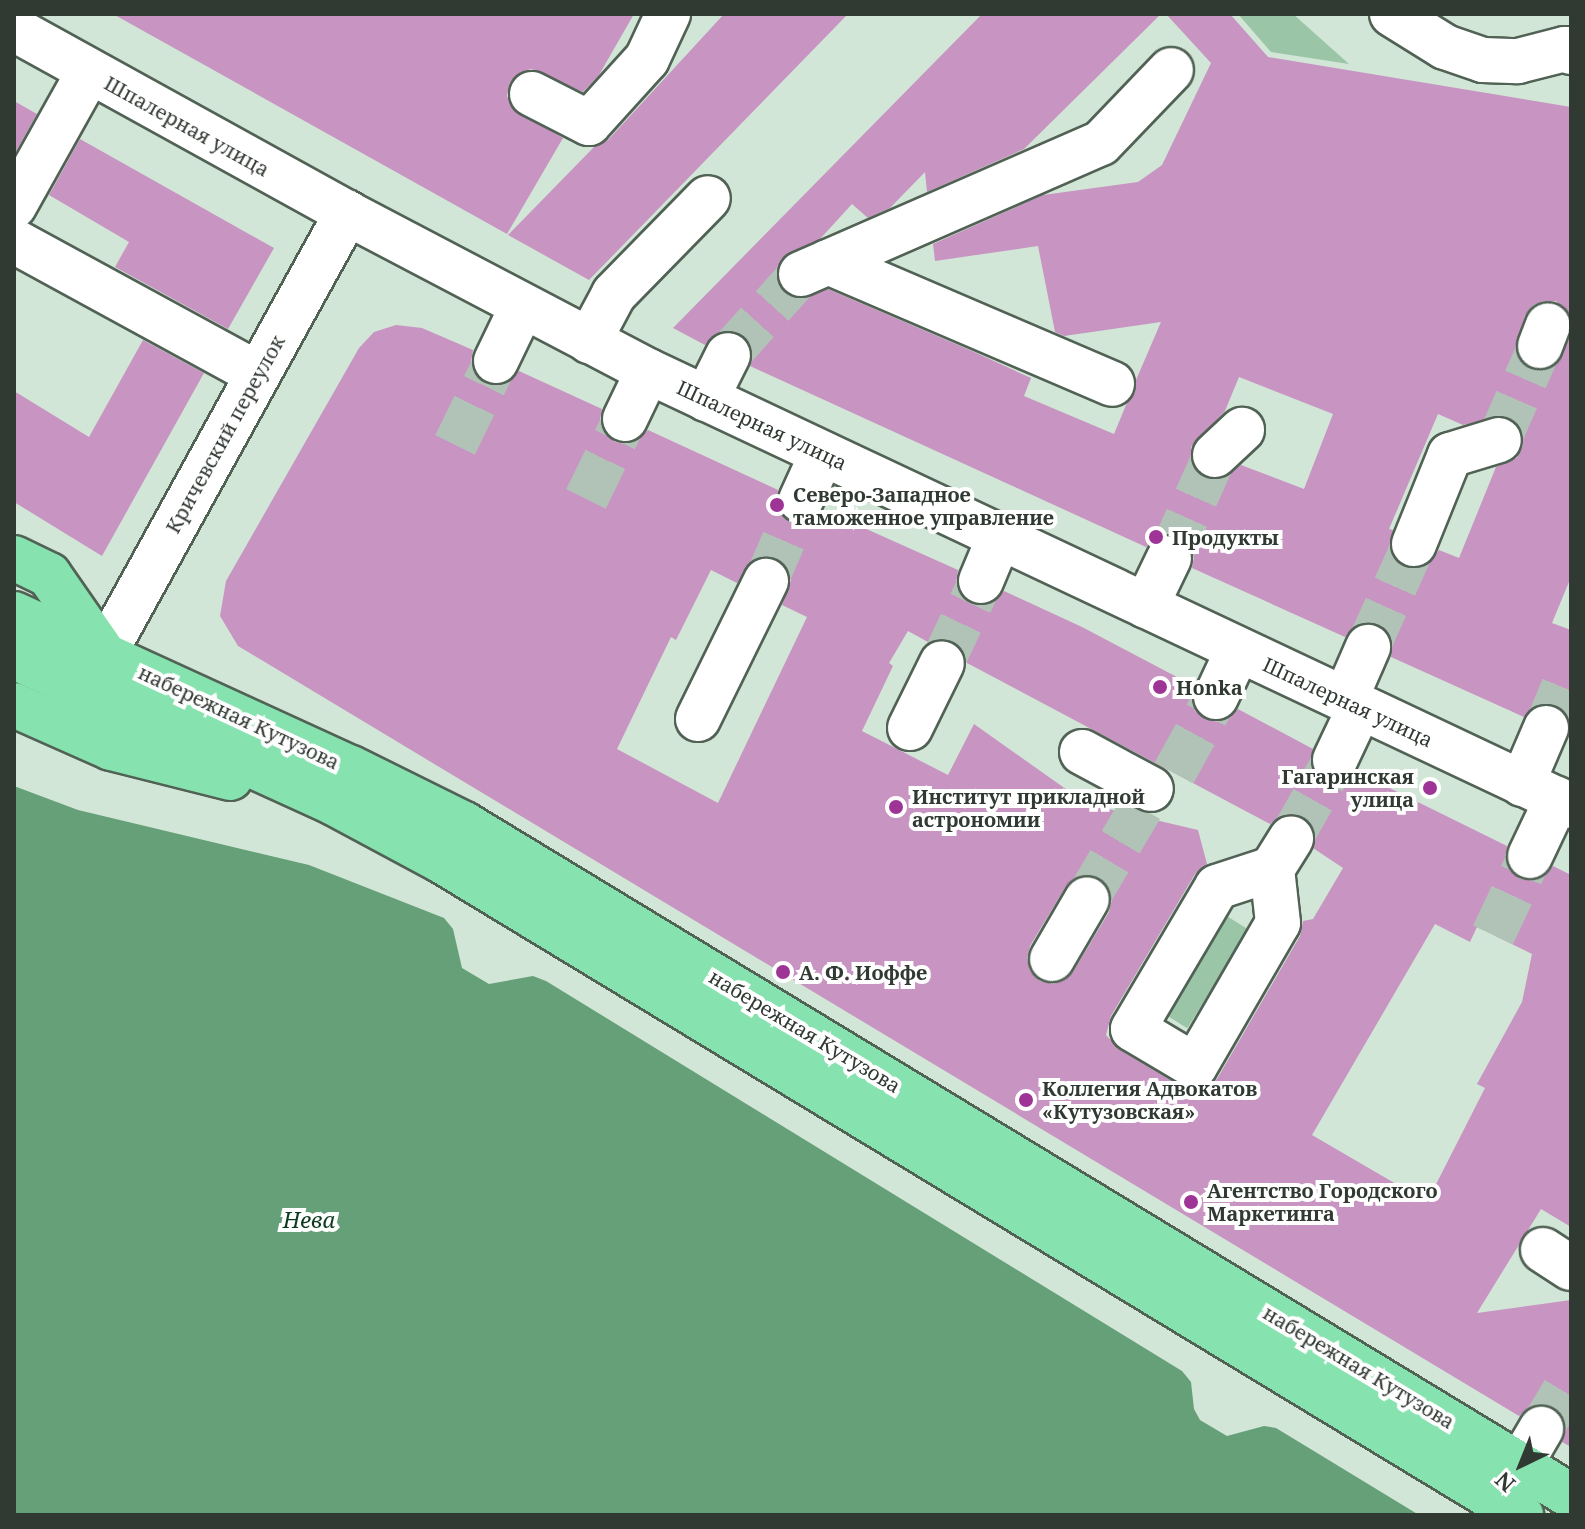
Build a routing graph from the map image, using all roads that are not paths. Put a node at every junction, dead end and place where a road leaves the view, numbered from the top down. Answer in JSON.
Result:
{"nodes":[{"id":1,"x":668,"y":14,"type":"edge"},
{"id":2,"x":1392,"y":14,"type":"edge"},
{"id":3,"x":14,"y":29,"type":"edge"},
{"id":4,"x":1569,"y":45,"type":"edge"},
{"id":5,"x":1171,"y":70,"type":"dead end"},
{"id":6,"x":89,"y":72,"type":"junction"},
{"id":7,"x":532,"y":94,"type":"dead end"},
{"id":8,"x":708,"y":198,"type":"dead end"},
{"id":9,"x":14,"y":206,"type":"edge"},
{"id":10,"x":347,"y":213,"type":"junction"},
{"id":11,"x":14,"y":241,"type":"edge"},
{"id":12,"x":522,"y":307,"type":"junction"},
{"id":13,"x":589,"y":341,"type":"junction"},
{"id":14,"x":728,"y":355,"type":"tunnel mouth"},
{"id":15,"x":496,"y":361,"type":"tunnel mouth"},
{"id":16,"x":648,"y":371,"type":"junction"},
{"id":17,"x":258,"y":374,"type":"junction"},
{"id":18,"x":1112,"y":384,"type":"dead end"},
{"id":19,"x":706,"y":399,"type":"junction"},
{"id":20,"x":625,"y":419,"type":"tunnel mouth"},
{"id":21,"x":1499,"y":440,"type":"dead end"},
{"id":22,"x":822,"y":454,"type":"junction"},
{"id":23,"x":801,"y":500,"type":"tunnel mouth"},
{"id":24,"x":999,"y":538,"type":"junction"},
{"id":25,"x":1414,"y":544,"type":"tunnel mouth"},
{"id":26,"x":14,"y":558,"type":"edge"},
{"id":27,"x":1169,"y":558,"type":"tunnel mouth"},
{"id":28,"x":766,"y":581,"type":"tunnel mouth"},
{"id":29,"x":981,"y":581,"type":"tunnel mouth"},
{"id":30,"x":1146,"y":606,"type":"junction"},
{"id":31,"x":14,"y":614,"type":"edge"},
{"id":32,"x":1368,"y":647,"type":"tunnel mouth"},
{"id":33,"x":1238,"y":650,"type":"junction"},
{"id":34,"x":104,"y":654,"type":"junction"},
{"id":35,"x":14,"y":657,"type":"edge"},
{"id":36,"x":942,"y":663,"type":"tunnel mouth"},
{"id":37,"x":1216,"y":697,"type":"tunnel mouth"},
{"id":38,"x":1352,"y":704,"type":"junction"},
{"id":39,"x":14,"y":705,"type":"edge"},
{"id":40,"x":698,"y":719,"type":"dead end"},
{"id":41,"x":910,"y":728,"type":"dead end"},
{"id":42,"x":1546,"y":728,"type":"tunnel mouth"},
{"id":43,"x":1082,"y":752,"type":"dead end"},
{"id":44,"x":1335,"y":760,"type":"tunnel mouth"},
{"id":45,"x":1155,"y":790,"type":"dead end"},
{"id":46,"x":1550,"y":796,"type":"edge"},
{"id":47,"x":334,"y":803,"type":"junction"},
{"id":48,"x":1530,"y":856,"type":"tunnel mouth"},
{"id":49,"x":1087,"y":899,"type":"tunnel mouth"},
{"id":50,"x":1052,"y":959,"type":"dead end"},
{"id":51,"x":1571,"y":1496,"type":"edge"},
{"id":52,"x":1521,"y":1515,"type":"edge"}],
"edges":[{"from":1,"to":7,"type":"street"},
{"from":2,"to":4,"type":"street"},
{"from":3,"to":6,"type":"street","name":"Шпалерная улица"},
{"from":5,"to":18,"type":"street"},
{"from":6,"to":9,"type":"street"},
{"from":6,"to":10,"type":"street","name":"Шпалерная улица"},
{"from":8,"to":13,"type":"street"},
{"from":10,"to":12,"type":"street","name":"Шпалерная улица"},
{"from":10,"to":17,"type":"street","name":"Кричевский переулок"},
{"from":11,"to":17,"type":"street"},
{"from":12,"to":13,"type":"street","name":"Шпалерная улица"},
{"from":12,"to":15,"type":"street"},
{"from":13,"to":16,"type":"street","name":"Шпалерная улица"},
{"from":14,"to":19,"type":"street"},
{"from":16,"to":19,"type":"street","name":"Шпалерная улица"},
{"from":16,"to":20,"type":"street"},
{"from":17,"to":34,"type":"street","name":"Кричевский переулок"},
{"from":19,"to":22,"type":"street","name":"Шпалерная улица"},
{"from":21,"to":25,"type":"street"},
{"from":22,"to":23,"type":"street"},
{"from":22,"to":24,"type":"street","name":"Шпалерная улица"},
{"from":24,"to":29,"type":"street"},
{"from":24,"to":30,"type":"street","name":"Шпалерная улица"},
{"from":26,"to":34,"type":"main road"},
{"from":27,"to":30,"type":"street"},
{"from":28,"to":40,"type":"street"},
{"from":30,"to":33,"type":"street","name":"Шпалерная улица"},
{"from":31,"to":34,"type":"main road","name":"набережная Кутузова"},
{"from":32,"to":38,"type":"street"},
{"from":33,"to":37,"type":"street"},
{"from":33,"to":38,"type":"street","name":"Шпалерная улица"},
{"from":34,"to":51,"type":"main road","name":"набережная Кутузова"},
{"from":35,"to":47,"type":"main road","name":"набережная Кутузова"},
{"from":36,"to":41,"type":"street"},
{"from":38,"to":44,"type":"street"},
{"from":38,"to":46,"type":"street","name":"Шпалерная улица"},
{"from":39,"to":47,"type":"main road"},
{"from":42,"to":46,"type":"street"},
{"from":43,"to":45,"type":"street"},
{"from":46,"to":48,"type":"street"},
{"from":47,"to":52,"type":"main road","name":"набережная Кутузова"},
{"from":49,"to":50,"type":"street"}]}
